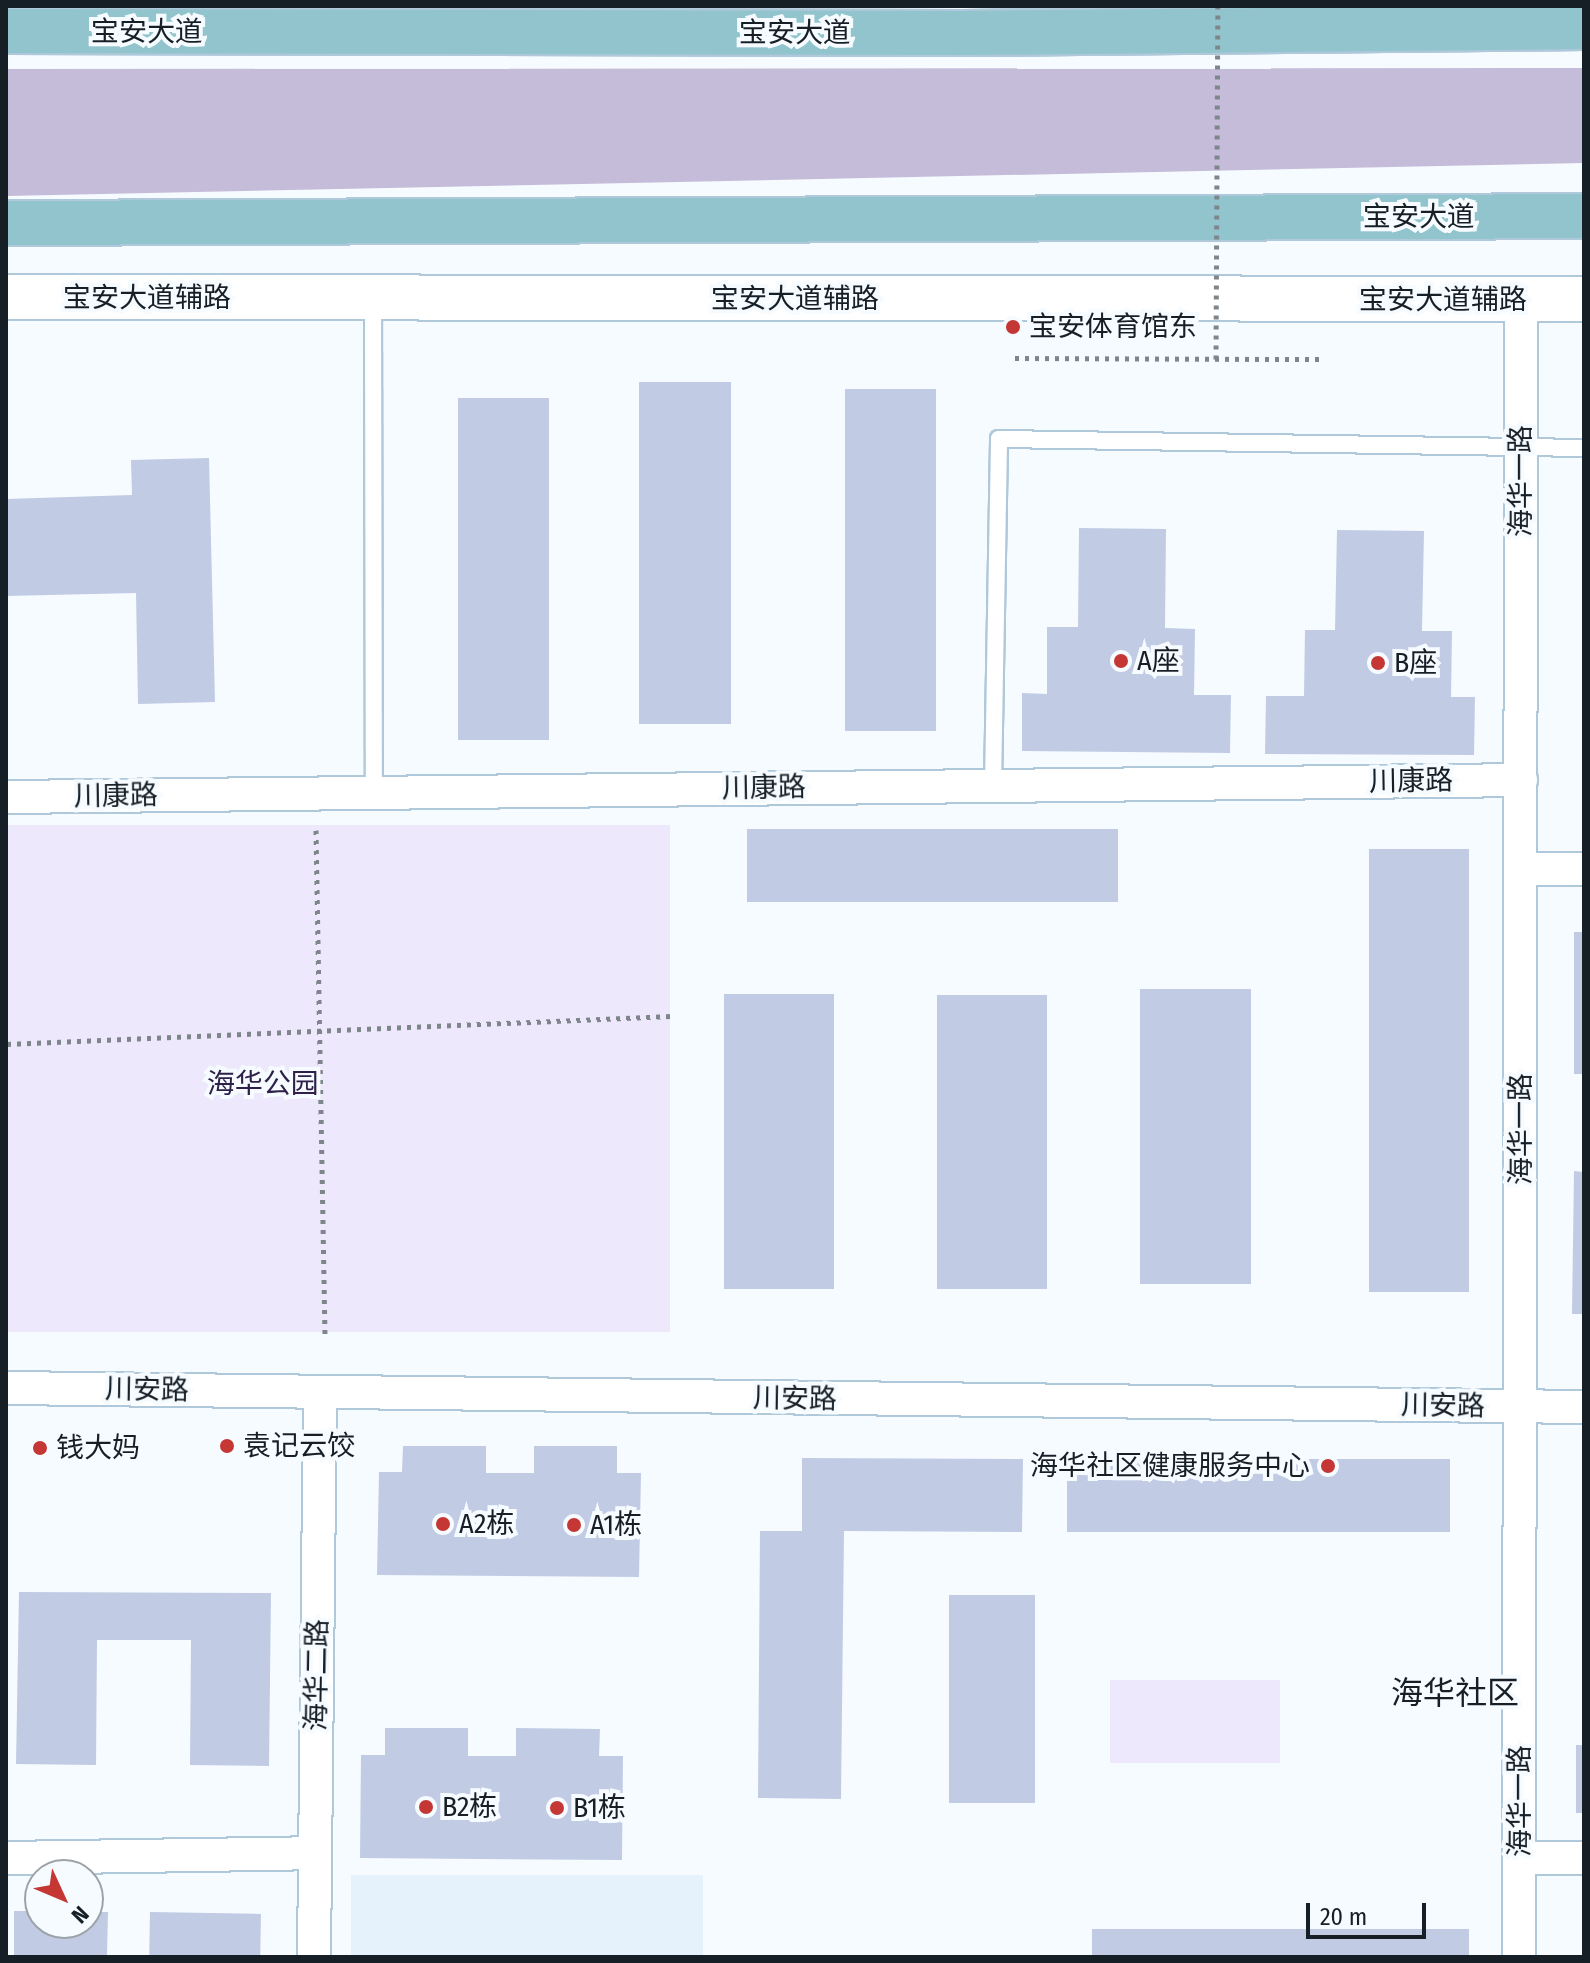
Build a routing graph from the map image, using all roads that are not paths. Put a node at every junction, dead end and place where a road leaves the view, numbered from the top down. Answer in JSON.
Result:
{"nodes":[{"id":1,"x":1584,"y":27,"type":"edge"},
{"id":2,"x":6,"y":31,"type":"edge"},
{"id":3,"x":1584,"y":216,"type":"edge"},
{"id":4,"x":6,"y":223,"type":"edge"},
{"id":5,"x":6,"y":297,"type":"edge"},
{"id":6,"x":373,"y":298,"type":"junction"},
{"id":7,"x":1584,"y":299,"type":"edge"},
{"id":8,"x":1521,"y":301,"type":"junction"},
{"id":9,"x":1521,"y":447,"type":"junction"},
{"id":10,"x":1584,"y":448,"type":"edge"},
{"id":11,"x":1521,"y":780,"type":"junction"},
{"id":12,"x":993,"y":786,"type":"junction"},
{"id":13,"x":374,"y":793,"type":"junction"},
{"id":14,"x":6,"y":797,"type":"edge"},
{"id":15,"x":1521,"y":869,"type":"junction"},
{"id":16,"x":1584,"y":869,"type":"edge"},
{"id":17,"x":6,"y":1388,"type":"edge"},
{"id":18,"x":320,"y":1393,"type":"junction"},
{"id":19,"x":1521,"y":1407,"type":"junction"},
{"id":20,"x":1584,"y":1407,"type":"edge"},
{"id":21,"x":315,"y":1853,"type":"junction"},
{"id":22,"x":6,"y":1858,"type":"edge"},
{"id":23,"x":1519,"y":1858,"type":"junction"},
{"id":24,"x":1584,"y":1858,"type":"edge"},
{"id":25,"x":314,"y":1957,"type":"edge"},
{"id":26,"x":1519,"y":1957,"type":"edge"}],
"edges":[{"from":1,"to":2,"type":"main road","name":"宝安大道"},
{"from":3,"to":4,"type":"main road","name":"宝安大道"},
{"from":5,"to":6,"type":"main road","name":"宝安大道辅路"},
{"from":6,"to":8,"type":"main road","name":"宝安大道辅路"},
{"from":6,"to":13,"type":"lane"},
{"from":7,"to":8,"type":"main road","name":"宝安大道辅路"},
{"from":8,"to":9,"type":"street","name":"海华一路"},
{"from":9,"to":10,"type":"lane"},
{"from":9,"to":11,"type":"street","name":"海华一路"},
{"from":9,"to":12,"type":"lane"},
{"from":11,"to":12,"type":"street","name":"川康路"},
{"from":11,"to":15,"type":"street","name":"海华一路"},
{"from":12,"to":13,"type":"street","name":"川康路"},
{"from":13,"to":14,"type":"street","name":"川康路"},
{"from":15,"to":16,"type":"street"},
{"from":15,"to":19,"type":"street","name":"海华一路"},
{"from":17,"to":18,"type":"street","name":"川安路"},
{"from":18,"to":19,"type":"street","name":"川安路"},
{"from":18,"to":21,"type":"street","name":"海华二路"},
{"from":19,"to":20,"type":"street","name":"川安路"},
{"from":19,"to":23,"type":"street","name":"海华一路"},
{"from":21,"to":22,"type":"street"},
{"from":21,"to":25,"type":"street","name":"海华二路"},
{"from":23,"to":24,"type":"street"},
{"from":23,"to":26,"type":"street","name":"海华一路"}]}
